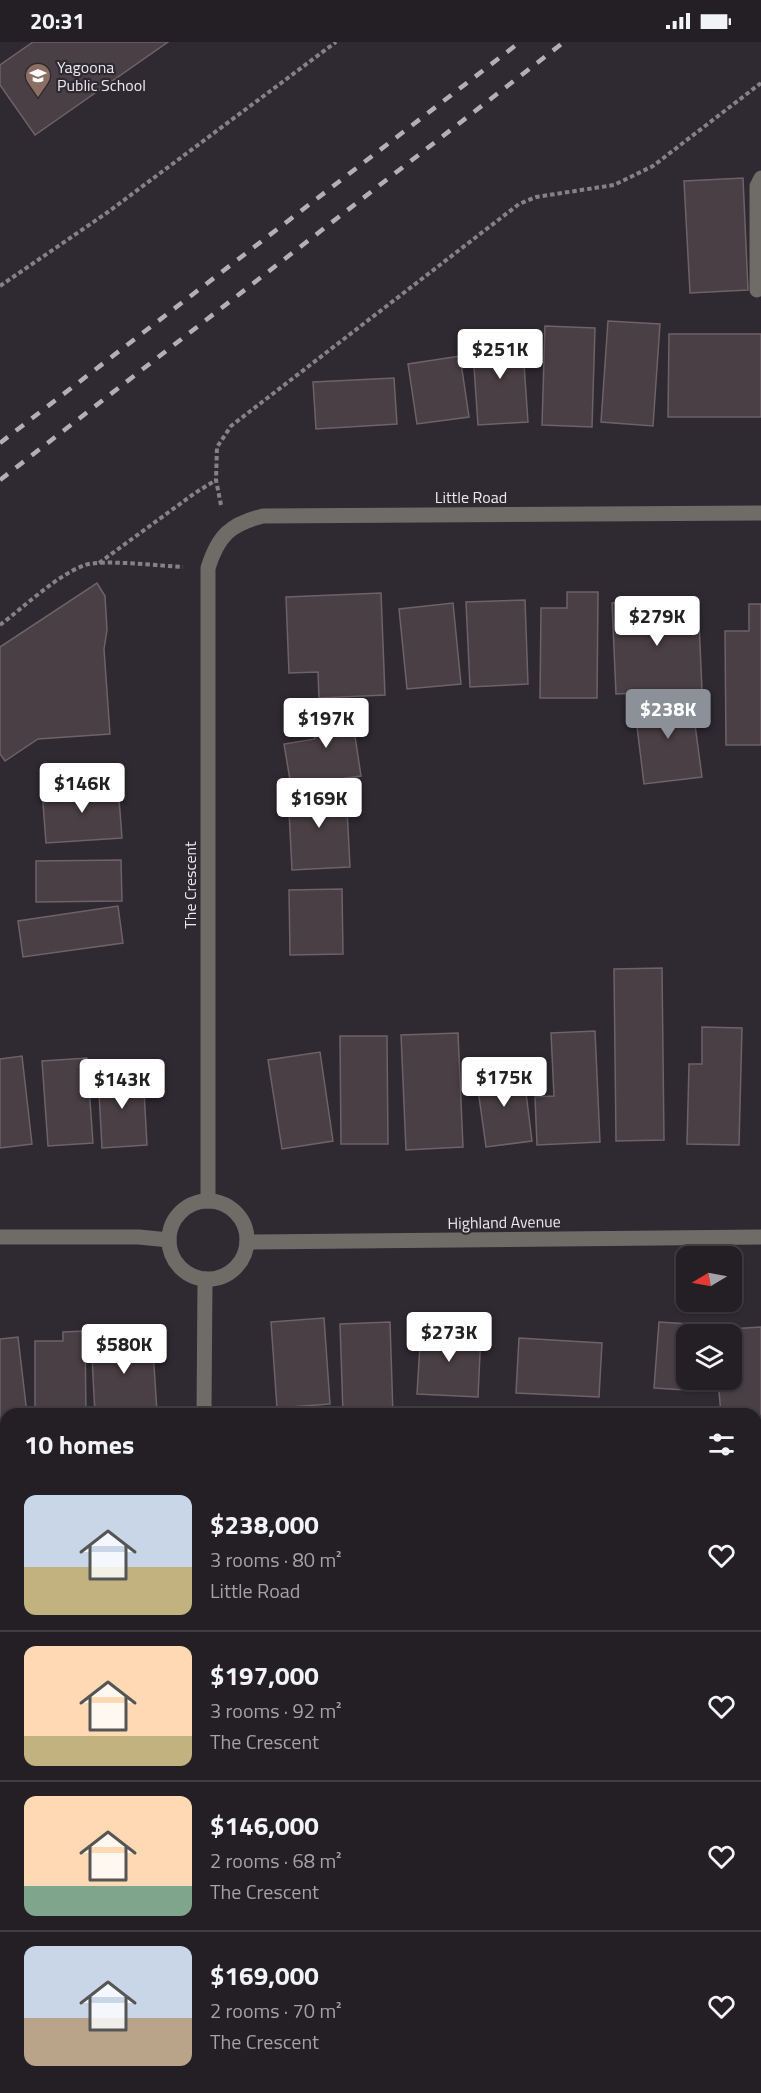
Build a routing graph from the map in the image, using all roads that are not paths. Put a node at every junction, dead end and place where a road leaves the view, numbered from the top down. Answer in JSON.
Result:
{"nodes":[{"id":1,"x":761,"y":178,"type":"edge"},
{"id":2,"x":757,"y":290,"type":"dead end"},
{"id":3,"x":761,"y":513,"type":"edge"},
{"id":4,"x":208,"y":568,"type":"joint"},
{"id":5,"x":208,"y":1201,"type":"junction"},
{"id":6,"x":0,"y":1237,"type":"edge"},
{"id":7,"x":761,"y":1237,"type":"edge"},
{"id":8,"x":169,"y":1240,"type":"junction"},
{"id":9,"x":247,"y":1242,"type":"junction"},
{"id":10,"x":205,"y":1279,"type":"junction"},
{"id":11,"x":204,"y":1408,"type":"edge"}],
"edges":[{"from":1,"to":2,"type":"street"},
{"from":3,"to":4,"type":"street","name":"Little Road"},
{"from":4,"to":5,"type":"street","name":"The Crescent"},
{"from":5,"to":8,"type":"street"},
{"from":5,"to":9,"type":"street"},
{"from":6,"to":8,"type":"street"},
{"from":7,"to":9,"type":"street","name":"Highland Avenue"},
{"from":8,"to":10,"type":"street"},
{"from":9,"to":10,"type":"street"},
{"from":10,"to":11,"type":"street"}]}
